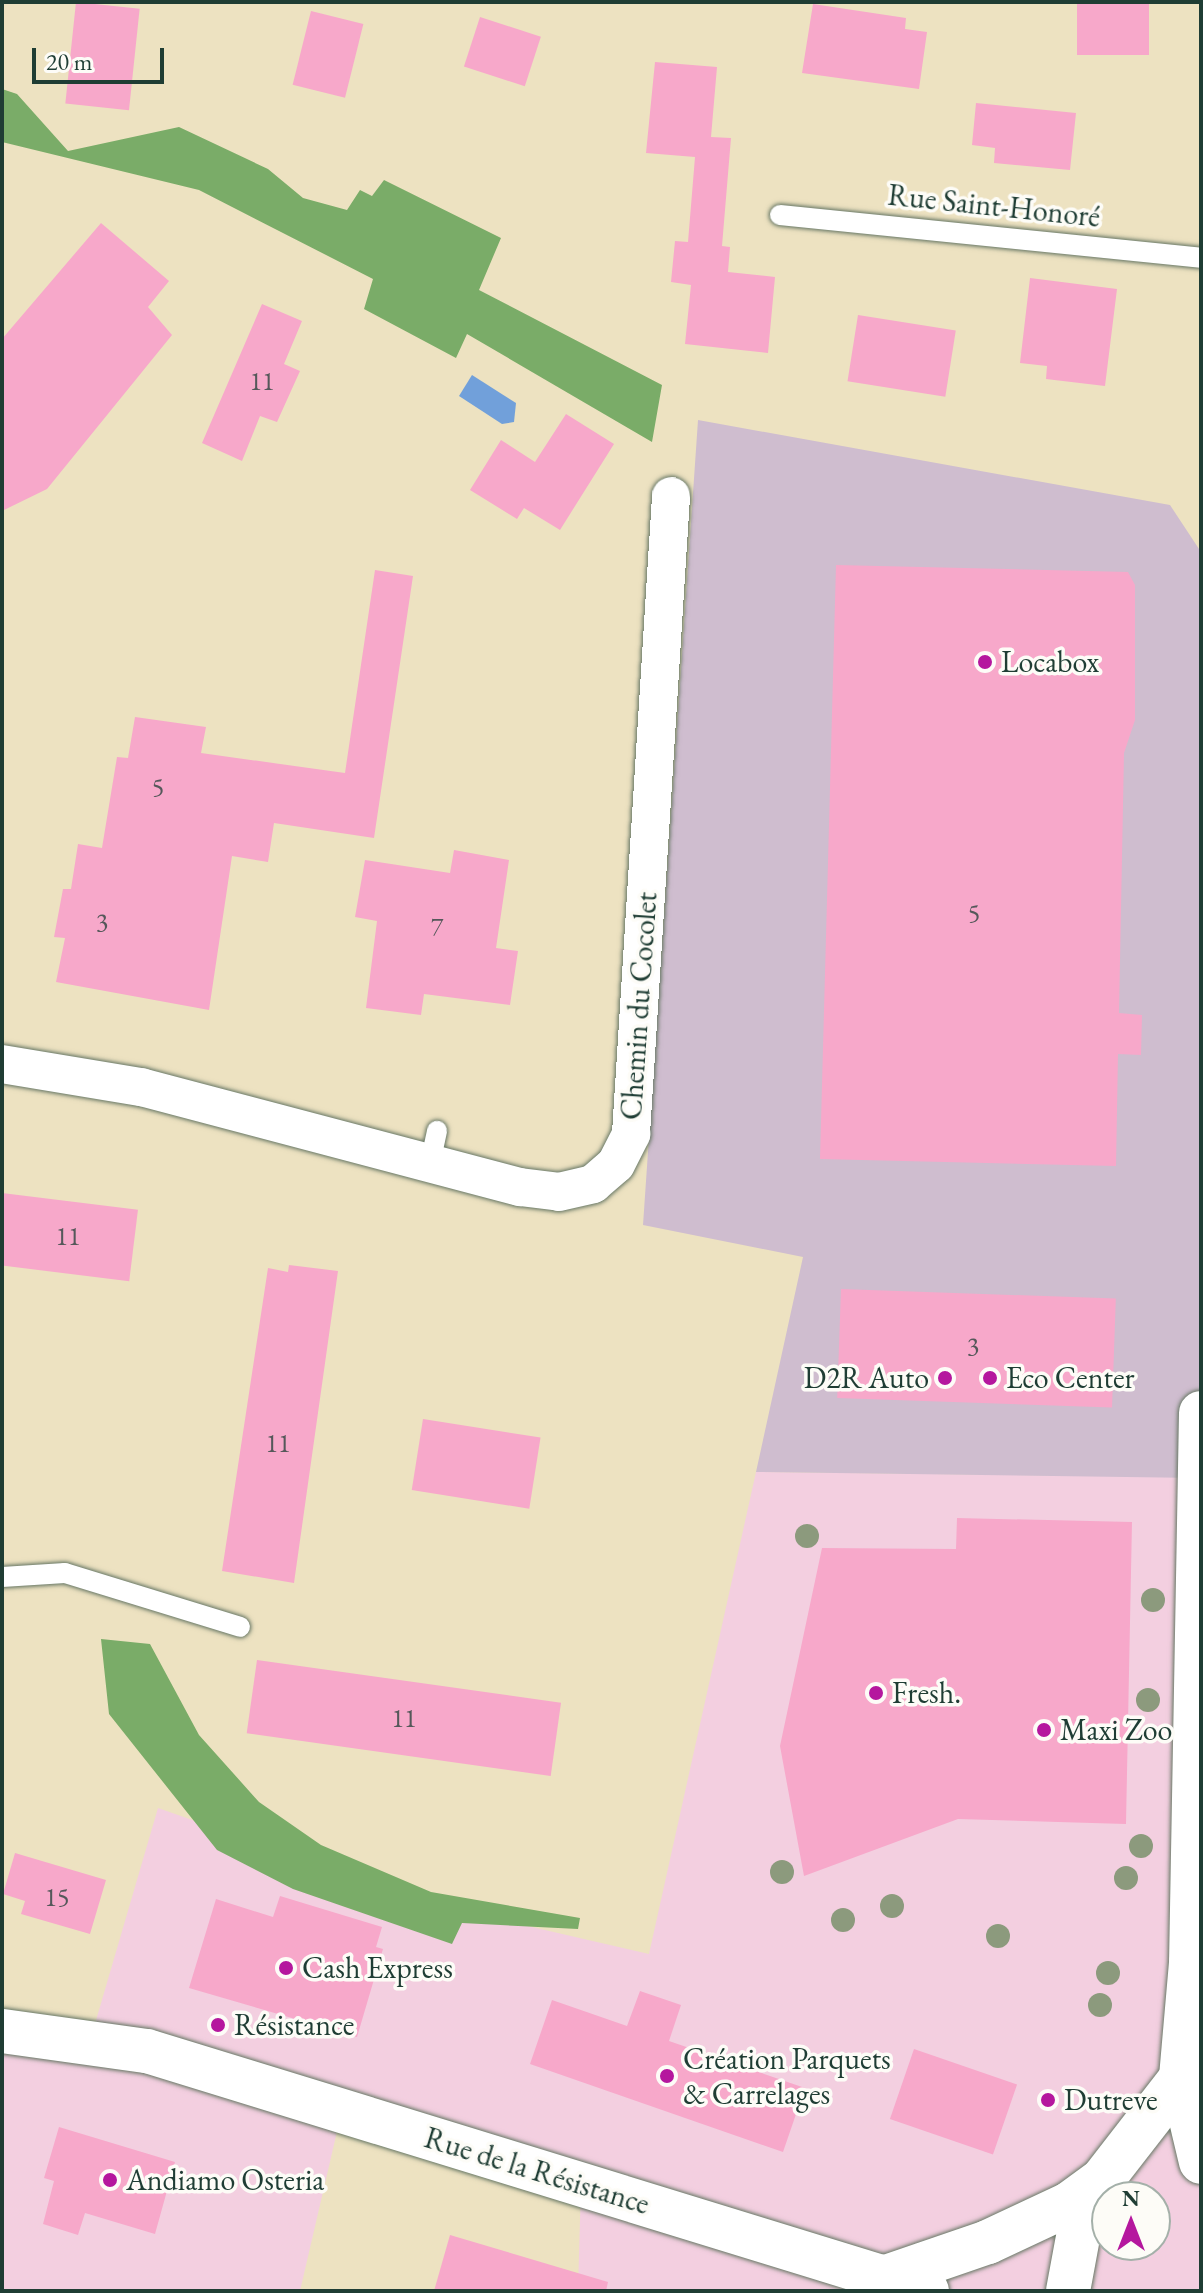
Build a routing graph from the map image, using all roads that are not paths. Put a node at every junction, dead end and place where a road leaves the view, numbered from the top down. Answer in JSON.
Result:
{"nodes":[{"id":1,"x":780,"y":215,"type":"dead end"},
{"id":2,"x":1201,"y":258,"type":"edge"},
{"id":3,"x":671,"y":496,"type":"dead end"},
{"id":4,"x":2,"y":1064,"type":"edge"},
{"id":5,"x":1201,"y":1413,"type":"edge"},
{"id":6,"x":1200,"y":1542,"type":"edge"},
{"id":7,"x":2,"y":1577,"type":"edge"},
{"id":8,"x":240,"y":1627,"type":"dead end"},
{"id":9,"x":2,"y":2003,"type":"edge"},
{"id":10,"x":2,"y":2031,"type":"edge"},
{"id":11,"x":147,"y":2051,"type":"junction"},
{"id":12,"x":1181,"y":2078,"type":"junction"},
{"id":13,"x":1201,"y":2162,"type":"edge"},
{"id":14,"x":1102,"y":2180,"type":"junction"},
{"id":15,"x":855,"y":2279,"type":"edge"},
{"id":16,"x":927,"y":2291,"type":"edge"},
{"id":17,"x":1068,"y":2291,"type":"edge"}],
"edges":[{"from":1,"to":2,"type":"lane","name":"Rue Saint-Honoré"},
{"from":3,"to":4,"type":"street","name":"Chemin du Cocolet"},
{"from":5,"to":6,"type":"street"},
{"from":6,"to":12,"type":"street"},
{"from":7,"to":8,"type":"lane"},
{"from":9,"to":11,"type":"street","name":"Rue de la Résistance"},
{"from":10,"to":11,"type":"street","name":"Rue de la Résistance"},
{"from":11,"to":15,"type":"street","name":"Rue de la Résistance"},
{"from":12,"to":13,"type":"street"},
{"from":12,"to":14,"type":"street"},
{"from":14,"to":15,"type":"street"},
{"from":14,"to":17,"type":"street"},
{"from":15,"to":16,"type":"street","name":"Rue de la Résistance"}]}
